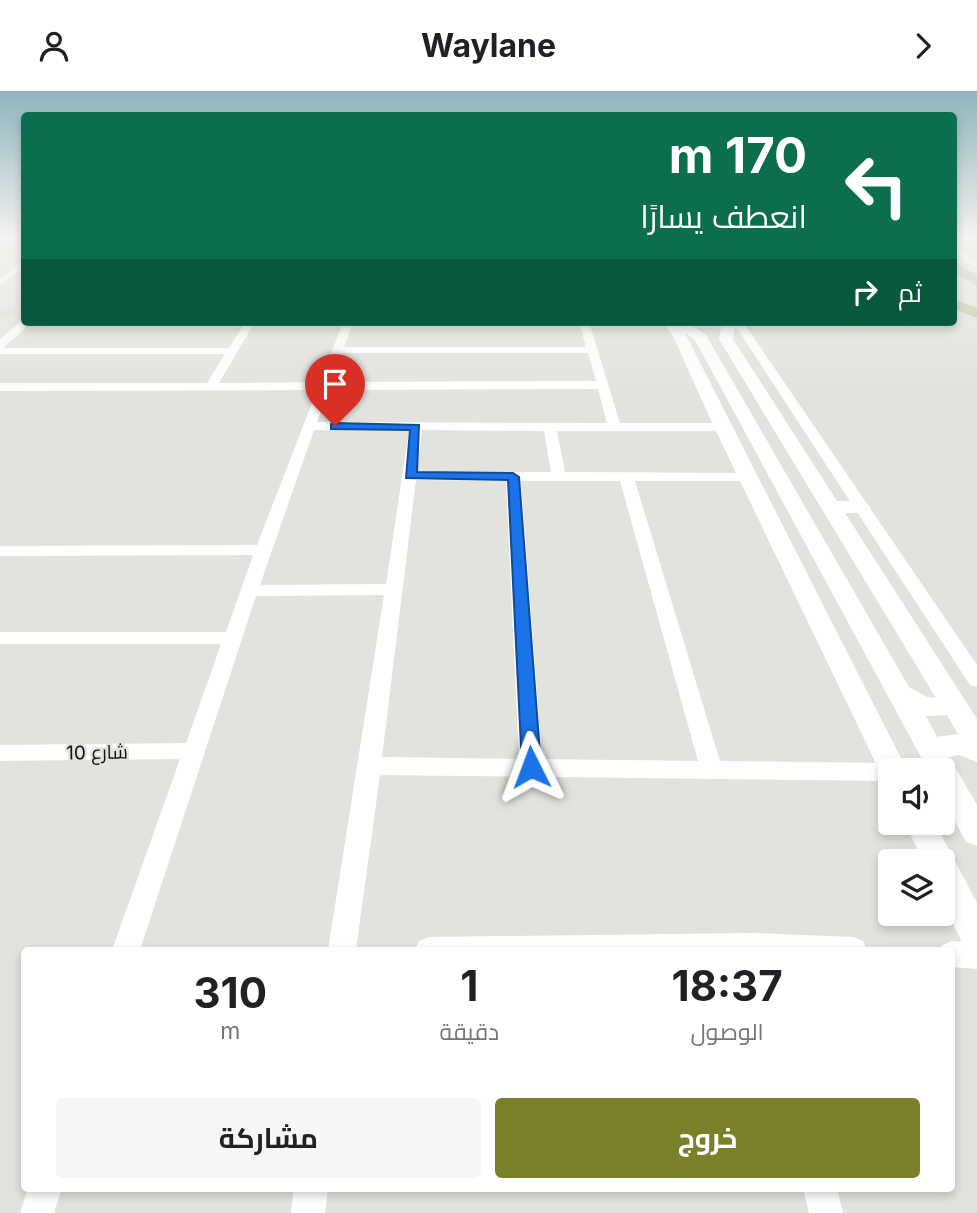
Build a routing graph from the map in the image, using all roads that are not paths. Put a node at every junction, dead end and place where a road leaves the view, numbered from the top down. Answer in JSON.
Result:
{"nodes":[{"id":1,"x":963,"y":291,"type":"edge"},
{"id":2,"x":0,"y":315,"type":"edge"},
{"id":3,"x":969,"y":315,"type":"edge"},
{"id":4,"x":21,"y":317,"type":"edge"},
{"id":5,"x":21,"y":321,"type":"edge"},
{"id":6,"x":248,"y":326,"type":"edge"},
{"id":7,"x":346,"y":326,"type":"edge"},
{"id":8,"x":585,"y":326,"type":"edge"},
{"id":9,"x":679,"y":326,"type":"edge"},
{"id":10,"x":734,"y":326,"type":"edge"},
{"id":11,"x":0,"y":345,"type":"edge"},
{"id":12,"x":336,"y":350,"type":"junction"},
{"id":13,"x":591,"y":350,"type":"junction"},
{"id":14,"x":0,"y":351,"type":"edge"},
{"id":15,"x":232,"y":351,"type":"junction"},
{"id":16,"x":602,"y":385,"type":"junction"},
{"id":17,"x":212,"y":386,"type":"junction"},
{"id":18,"x":323,"y":386,"type":"junction"},
{"id":19,"x":0,"y":387,"type":"edge"},
{"id":20,"x":308,"y":426,"type":"junction"},
{"id":21,"x":722,"y":426,"type":"junction"},
{"id":22,"x":416,"y":427,"type":"junction"},
{"id":23,"x":550,"y":427,"type":"junction"},
{"id":24,"x":615,"y":427,"type":"junction"},
{"id":25,"x":410,"y":476,"type":"junction"},
{"id":26,"x":513,"y":477,"type":"junction"},
{"id":27,"x":559,"y":477,"type":"junction"},
{"id":28,"x":626,"y":477,"type":"junction"},
{"id":29,"x":747,"y":477,"type":"junction"},
{"id":30,"x":762,"y":506,"type":"junction"},
{"id":31,"x":794,"y":506,"type":"junction"},
{"id":32,"x":831,"y":506,"type":"junction"},
{"id":33,"x":861,"y":506,"type":"junction"},
{"id":34,"x":263,"y":549,"type":"junction"},
{"id":35,"x":0,"y":551,"type":"edge"},
{"id":36,"x":395,"y":589,"type":"junction"},
{"id":37,"x":249,"y":591,"type":"junction"},
{"id":38,"x":0,"y":638,"type":"edge"},
{"id":39,"x":233,"y":638,"type":"junction"},
{"id":40,"x":977,"y":680,"type":"edge"},
{"id":41,"x":899,"y":693,"type":"junction"},
{"id":42,"x":950,"y":697,"type":"junction"},
{"id":43,"x":977,"y":741,"type":"edge"},
{"id":44,"x":194,"y":751,"type":"junction"},
{"id":45,"x":977,"y":751,"type":"edge"},
{"id":46,"x":0,"y":753,"type":"edge"},
{"id":47,"x":886,"y":758,"type":"edge"},
{"id":48,"x":935,"y":758,"type":"edge"},
{"id":49,"x":938,"y":758,"type":"edge"},
{"id":50,"x":370,"y":766,"type":"junction"},
{"id":51,"x":531,"y":767,"type":"junction"},
{"id":52,"x":711,"y":768,"type":"junction"},
{"id":53,"x":878,"y":771,"type":"edge"},
{"id":54,"x":955,"y":794,"type":"edge"},
{"id":55,"x":977,"y":833,"type":"edge"},
{"id":56,"x":955,"y":894,"type":"edge"},
{"id":57,"x":977,"y":937,"type":"edge"},
{"id":58,"x":127,"y":947,"type":"edge"},
{"id":59,"x":342,"y":947,"type":"edge"},
{"id":60,"x":955,"y":954,"type":"edge"},
{"id":61,"x":977,"y":955,"type":"edge"},
{"id":62,"x":44,"y":1192,"type":"edge"},
{"id":63,"x":311,"y":1192,"type":"edge"},
{"id":64,"x":821,"y":1192,"type":"edge"},
{"id":65,"x":37,"y":1213,"type":"edge"},
{"id":66,"x":308,"y":1213,"type":"edge"},
{"id":67,"x":827,"y":1213,"type":"edge"}],
"edges":[{"from":1,"to":3,"type":"main road"},
{"from":2,"to":4,"type":"main road"},
{"from":5,"to":11,"type":"street"},
{"from":6,"to":15,"type":"street"},
{"from":7,"to":12,"type":"street"},
{"from":8,"to":13,"type":"street"},
{"from":9,"to":10,"type":"street"},
{"from":9,"to":21,"type":"street"},
{"from":9,"to":31,"type":"street"},
{"from":10,"to":32,"type":"street"},
{"from":10,"to":33,"type":"street"},
{"from":12,"to":13,"type":"street"},
{"from":12,"to":18,"type":"street"},
{"from":13,"to":16,"type":"street"},
{"from":14,"to":15,"type":"street"},
{"from":15,"to":17,"type":"street"},
{"from":16,"to":18,"type":"street"},
{"from":16,"to":24,"type":"street"},
{"from":17,"to":18,"type":"street"},
{"from":17,"to":19,"type":"street"},
{"from":18,"to":20,"type":"street"},
{"from":20,"to":22,"type":"street"},
{"from":20,"to":34,"type":"street"},
{"from":21,"to":24,"type":"street"},
{"from":21,"to":29,"type":"street"},
{"from":22,"to":23,"type":"street"},
{"from":22,"to":25,"type":"street"},
{"from":23,"to":24,"type":"street"},
{"from":23,"to":27,"type":"street"},
{"from":25,"to":26,"type":"street"},
{"from":25,"to":36,"type":"street"},
{"from":26,"to":27,"type":"street"},
{"from":26,"to":51,"type":"street"},
{"from":27,"to":28,"type":"street"},
{"from":28,"to":29,"type":"street"},
{"from":28,"to":52,"type":"street"},
{"from":29,"to":30,"type":"street"},
{"from":30,"to":31,"type":"street"},
{"from":30,"to":47,"type":"street"},
{"from":31,"to":41,"type":"street"},
{"from":32,"to":33,"type":"street"},
{"from":32,"to":42,"type":"street"},
{"from":33,"to":40,"type":"street"},
{"from":34,"to":35,"type":"street"},
{"from":34,"to":37,"type":"street"},
{"from":36,"to":37,"type":"street"},
{"from":36,"to":50,"type":"street"},
{"from":37,"to":39,"type":"street"},
{"from":38,"to":39,"type":"street"},
{"from":39,"to":44,"type":"street"},
{"from":41,"to":42,"type":"street"},
{"from":41,"to":48,"type":"street"},
{"from":42,"to":43,"type":"street"},
{"from":44,"to":46,"type":"street","name":"شارع 10"},
{"from":44,"to":58,"type":"street"},
{"from":45,"to":49,"type":"street"},
{"from":50,"to":51,"type":"street"},
{"from":50,"to":59,"type":"street"},
{"from":51,"to":52,"type":"street"},
{"from":52,"to":53,"type":"street"},
{"from":54,"to":55,"type":"street"},
{"from":56,"to":57,"type":"street"},
{"from":60,"to":61,"type":"street"},
{"from":62,"to":65,"type":"street"},
{"from":63,"to":66,"type":"street"},
{"from":64,"to":67,"type":"street"}]}
